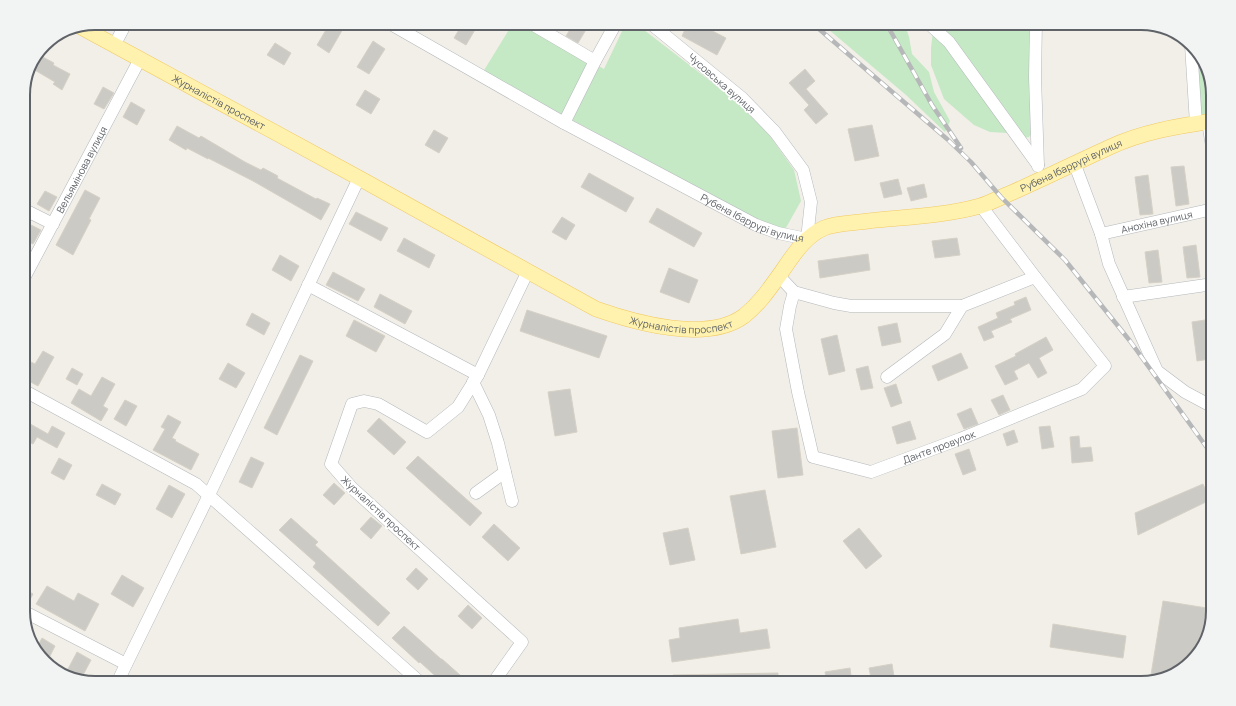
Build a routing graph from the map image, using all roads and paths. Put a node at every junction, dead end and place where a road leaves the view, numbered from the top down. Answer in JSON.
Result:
{"nodes":[{"id":1,"x":122,"y":30,"type":"edge"},
{"id":2,"x":401,"y":30,"type":"edge"},
{"id":3,"x":542,"y":30,"type":"edge"},
{"id":4,"x":612,"y":30,"type":"edge"},
{"id":5,"x":659,"y":30,"type":"edge"},
{"id":6,"x":936,"y":30,"type":"edge"},
{"id":7,"x":1036,"y":30,"type":"edge"},
{"id":8,"x":87,"y":31,"type":"edge"},
{"id":9,"x":114,"y":46,"type":"junction"},
{"id":10,"x":1193,"y":57,"type":"edge"},
{"id":11,"x":140,"y":58,"type":"junction"},
{"id":12,"x":596,"y":61,"type":"junction"},
{"id":13,"x":1206,"y":122,"type":"edge"},
{"id":14,"x":564,"y":123,"type":"junction"},
{"id":15,"x":1038,"y":165,"type":"junction"},
{"id":16,"x":1075,"y":165,"type":"junction"},
{"id":17,"x":359,"y":178,"type":"junction"},
{"id":18,"x":1039,"y":181,"type":"junction"},
{"id":19,"x":981,"y":206,"type":"junction"},
{"id":20,"x":1206,"y":211,"type":"edge"},
{"id":21,"x":30,"y":212,"type":"edge"},
{"id":22,"x":53,"y":224,"type":"junction"},
{"id":23,"x":1101,"y":234,"type":"junction"},
{"id":24,"x":807,"y":239,"type":"junction"},
{"id":25,"x":30,"y":267,"type":"edge"},
{"id":26,"x":528,"y":271,"type":"junction"},
{"id":27,"x":778,"y":276,"type":"junction"},
{"id":28,"x":1035,"y":277,"type":"junction"},
{"id":29,"x":308,"y":285,"type":"junction"},
{"id":30,"x":1206,"y":285,"type":"edge"},
{"id":31,"x":794,"y":292,"type":"junction"},
{"id":32,"x":1124,"y":297,"type":"junction"},
{"id":33,"x":962,"y":306,"type":"junction"},
{"id":34,"x":887,"y":377,"type":"dead end"},
{"id":35,"x":476,"y":378,"type":"junction"},
{"id":36,"x":30,"y":394,"type":"edge"},
{"id":37,"x":1206,"y":403,"type":"edge"},
{"id":38,"x":505,"y":472,"type":"junction"},
{"id":39,"x":476,"y":493,"type":"dead end"},
{"id":40,"x":209,"y":496,"type":"junction"},
{"id":41,"x":512,"y":501,"type":"dead end"},
{"id":42,"x":30,"y":615,"type":"edge"},
{"id":43,"x":126,"y":664,"type":"junction"},
{"id":44,"x":120,"y":676,"type":"edge"},
{"id":45,"x":413,"y":676,"type":"edge"},
{"id":46,"x":498,"y":676,"type":"edge"}],
"edges":[{"from":1,"to":9,"type":"street"},
{"from":2,"to":14,"type":"street","name":"Рубена Ібаррурі вулиця"},
{"from":3,"to":12,"type":"street"},
{"from":4,"to":12,"type":"street"},
{"from":5,"to":24,"type":"street","name":"Чусовська вулиця"},
{"from":6,"to":15,"type":"street"},
{"from":7,"to":15,"type":"street"},
{"from":8,"to":9,"type":"main road","name":"Журналістів проспект"},
{"from":9,"to":11,"type":"main road","name":"Журналістів проспект"},
{"from":10,"to":13,"type":"street"},
{"from":11,"to":17,"type":"main road","name":"Журналістів проспект"},
{"from":11,"to":22,"type":"street","name":"Вельямінова вулиця"},
{"from":12,"to":14,"type":"street"},
{"from":13,"to":16,"type":"main road","name":"Рубена Ібаррурі вулиця"},
{"from":14,"to":24,"type":"street","name":"Рубена Ібаррурі вулиця"},
{"from":15,"to":18,"type":"street"},
{"from":16,"to":18,"type":"main road","name":"Рубена Ібаррурі вулиця"},
{"from":16,"to":23,"type":"street"},
{"from":17,"to":26,"type":"main road","name":"Журналістів проспект"},
{"from":17,"to":29,"type":"street"},
{"from":18,"to":19,"type":"main road","name":"Рубена Ібаррурі вулиця"},
{"from":19,"to":24,"type":"main road","name":"Рубена Ібаррурі вулиця"},
{"from":19,"to":28,"type":"street","name":"Данте провулок"},
{"from":20,"to":23,"type":"street","name":"Анохіна вулиця"},
{"from":21,"to":22,"type":"street"},
{"from":22,"to":25,"type":"street","name":"Вельямінова вулиця"},
{"from":23,"to":32,"type":"street"},
{"from":24,"to":27,"type":"main road","name":"Журналістів проспект"},
{"from":26,"to":27,"type":"main road","name":"Журналістів проспект"},
{"from":26,"to":35,"type":"street","name":"Журналістів проспект"},
{"from":27,"to":31,"type":"street"},
{"from":28,"to":31,"type":"street","name":"Данте провулок"},
{"from":28,"to":33,"type":"street"},
{"from":29,"to":35,"type":"street"},
{"from":29,"to":40,"type":"street"},
{"from":30,"to":32,"type":"street"},
{"from":31,"to":33,"type":"street"},
{"from":32,"to":37,"type":"street"},
{"from":33,"to":34,"type":"street"},
{"from":35,"to":38,"type":"street"},
{"from":35,"to":46,"type":"street","name":"Журналістів проспект"},
{"from":36,"to":40,"type":"street"},
{"from":38,"to":39,"type":"street"},
{"from":38,"to":41,"type":"street"},
{"from":40,"to":43,"type":"street"},
{"from":40,"to":45,"type":"street"},
{"from":42,"to":43,"type":"street"},
{"from":43,"to":44,"type":"street"}]}
